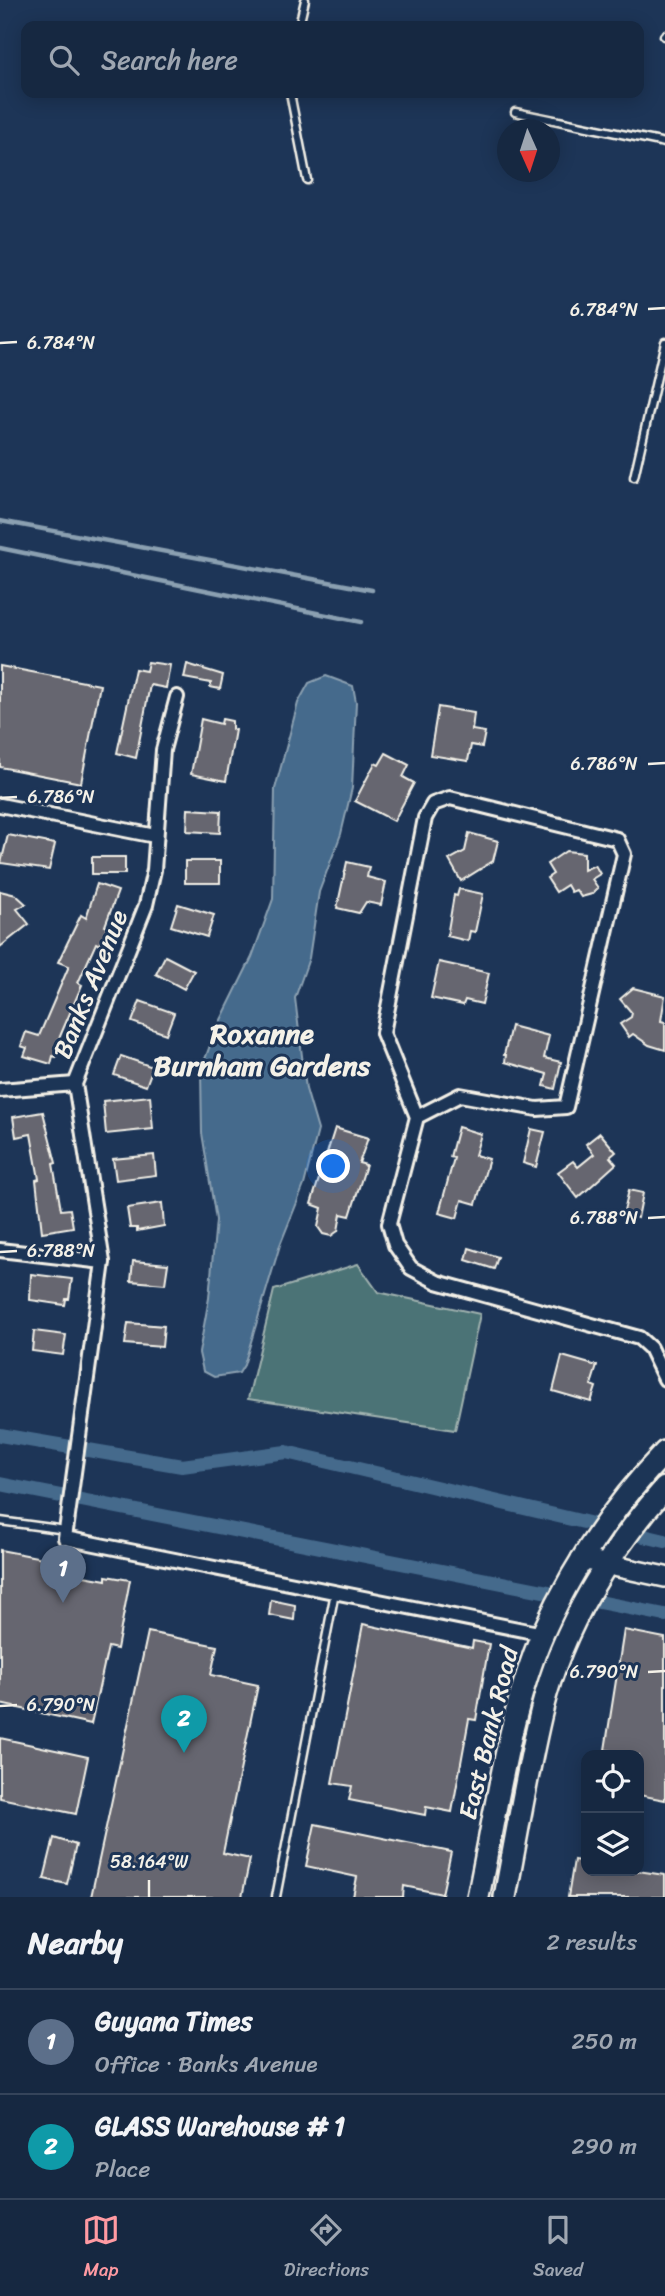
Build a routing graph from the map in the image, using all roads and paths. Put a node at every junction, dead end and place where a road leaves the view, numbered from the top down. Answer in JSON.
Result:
{"nodes":[{"id":1,"x":305,"y":0,"type":"edge"},
{"id":2,"x":300,"y":21,"type":"edge"},
{"id":3,"x":291,"y":98,"type":"edge"},
{"id":4,"x":515,"y":112,"type":"dead end"},
{"id":5,"x":665,"y":143,"type":"edge"},
{"id":6,"x":307,"y":180,"type":"dead end"},
{"id":7,"x":665,"y":342,"type":"edge"},
{"id":8,"x":634,"y":477,"type":"dead end"},
{"id":9,"x":177,"y":698,"type":"dead end"},
{"id":10,"x":0,"y":805,"type":"edge"},
{"id":11,"x":155,"y":836,"type":"junction"},
{"id":12,"x":75,"y":1084,"type":"junction"},
{"id":13,"x":0,"y":1090,"type":"edge"},
{"id":14,"x":417,"y":1116,"type":"junction"},
{"id":15,"x":0,"y":1250,"type":"edge"},
{"id":16,"x":103,"y":1262,"type":"junction"},
{"id":17,"x":665,"y":1379,"type":"edge"},
{"id":18,"x":665,"y":1452,"type":"edge"},
{"id":19,"x":665,"y":1488,"type":"edge"},
{"id":20,"x":0,"y":1521,"type":"edge"},
{"id":21,"x":65,"y":1534,"type":"junction"},
{"id":22,"x":581,"y":1559,"type":"junction"},
{"id":23,"x":605,"y":1565,"type":"junction"},
{"id":24,"x":665,"y":1577,"type":"edge"},
{"id":25,"x":335,"y":1592,"type":"junction"},
{"id":26,"x":543,"y":1634,"type":"junction"},
{"id":27,"x":276,"y":1897,"type":"edge"},
{"id":28,"x":478,"y":1897,"type":"edge"},
{"id":29,"x":505,"y":1897,"type":"edge"}],
"edges":[{"from":1,"to":2,"type":"lane"},
{"from":3,"to":6,"type":"lane"},
{"from":4,"to":5,"type":"lane"},
{"from":7,"to":8,"type":"lane"},
{"from":9,"to":11,"type":"street","name":"Banks Avenue"},
{"from":10,"to":11,"type":"street"},
{"from":11,"to":12,"type":"street","name":"Banks Avenue"},
{"from":12,"to":13,"type":"street"},
{"from":12,"to":16,"type":"street","name":"Banks Avenue"},
{"from":14,"to":14,"type":"street"},
{"from":14,"to":17,"type":"street"},
{"from":15,"to":16,"type":"street"},
{"from":16,"to":21,"type":"street","name":"Banks Avenue"},
{"from":18,"to":22,"type":"main road","name":"East Bank Road"},
{"from":19,"to":23,"type":"main road","name":"East Bank Road"},
{"from":20,"to":21,"type":"lane"},
{"from":21,"to":25,"type":"street"},
{"from":22,"to":23,"type":"main road"},
{"from":22,"to":26,"type":"main road","name":"East Bank Road"},
{"from":23,"to":24,"type":"main road"},
{"from":23,"to":29,"type":"main road","name":"East Bank Road"},
{"from":25,"to":26,"type":"street"},
{"from":25,"to":27,"type":"lane"},
{"from":26,"to":28,"type":"main road","name":"East Bank Road"}]}
